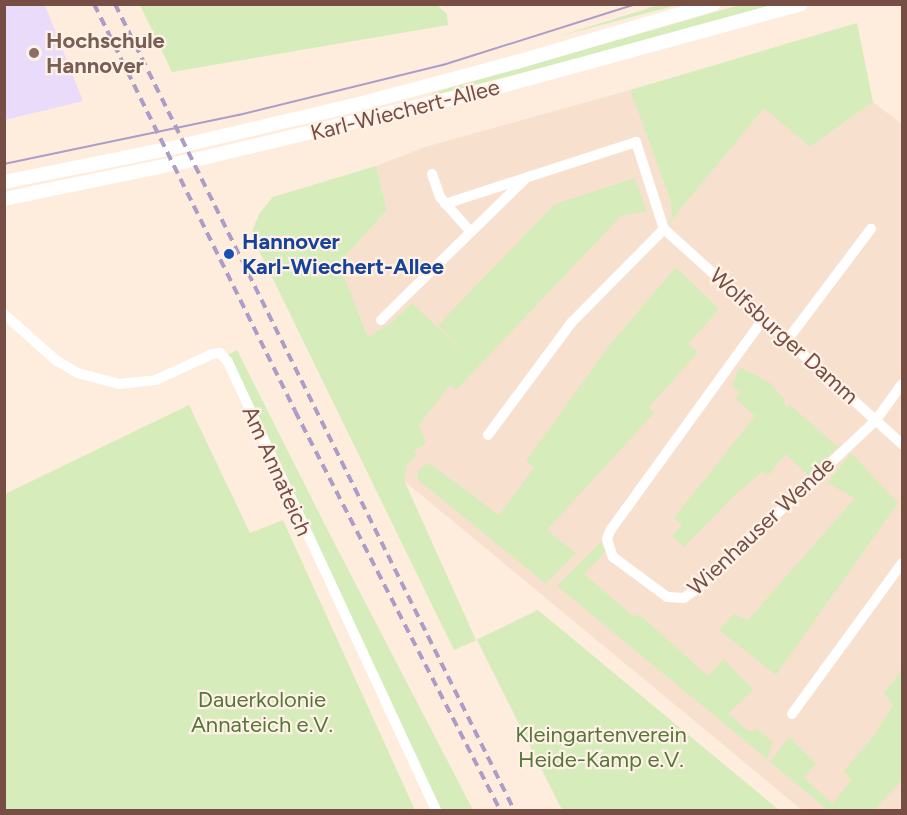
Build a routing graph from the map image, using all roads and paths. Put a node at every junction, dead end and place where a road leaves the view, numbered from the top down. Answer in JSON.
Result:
{"nodes":[{"id":1,"x":714,"y":4,"type":"edge"},
{"id":2,"x":801,"y":4,"type":"edge"},
{"id":3,"x":432,"y":174,"type":"dead end"},
{"id":4,"x":528,"y":177,"type":"junction"},
{"id":5,"x":4,"y":182,"type":"edge"},
{"id":6,"x":4,"y":200,"type":"edge"},
{"id":7,"x":445,"y":204,"type":"junction"},
{"id":8,"x":664,"y":229,"type":"junction"},
{"id":9,"x":871,"y":229,"type":"dead end"},
{"id":10,"x":470,"y":231,"type":"junction"},
{"id":11,"x":4,"y":314,"type":"edge"},
{"id":12,"x":764,"y":318,"type":"junction"},
{"id":13,"x":381,"y":320,"type":"dead end"},
{"id":14,"x":788,"y":339,"type":"junction"},
{"id":15,"x":903,"y":384,"type":"edge"},
{"id":16,"x":876,"y":420,"type":"junction"},
{"id":17,"x":488,"y":435,"type":"dead end"},
{"id":18,"x":903,"y":444,"type":"edge"},
{"id":19,"x":903,"y":563,"type":"edge"},
{"id":20,"x":792,"y":714,"type":"dead end"},
{"id":21,"x":436,"y":810,"type":"edge"}],
"edges":[{"from":1,"to":5,"type":"main road","name":"Karl-Wiechert-Allee"},
{"from":2,"to":6,"type":"main road","name":"Karl-Wiechert-Allee"},
{"from":3,"to":7,"type":"street"},
{"from":4,"to":7,"type":"street"},
{"from":4,"to":8,"type":"street"},
{"from":4,"to":10,"type":"street"},
{"from":7,"to":10,"type":"street"},
{"from":8,"to":12,"type":"street","name":"Wolfsburger Damm"},
{"from":8,"to":17,"type":"street"},
{"from":9,"to":14,"type":"street"},
{"from":10,"to":13,"type":"street"},
{"from":11,"to":21,"type":"street","name":"Am Annateich"},
{"from":12,"to":14,"type":"street","name":"Wolfsburger Damm"},
{"from":12,"to":16,"type":"street","name":"Wienhauser Wende"},
{"from":14,"to":16,"type":"street","name":"Wolfsburger Damm"},
{"from":15,"to":16,"type":"street","name":"Wienhauser Wende"},
{"from":16,"to":18,"type":"street","name":"Wolfsburger Damm"},
{"from":19,"to":20,"type":"street"}]}
